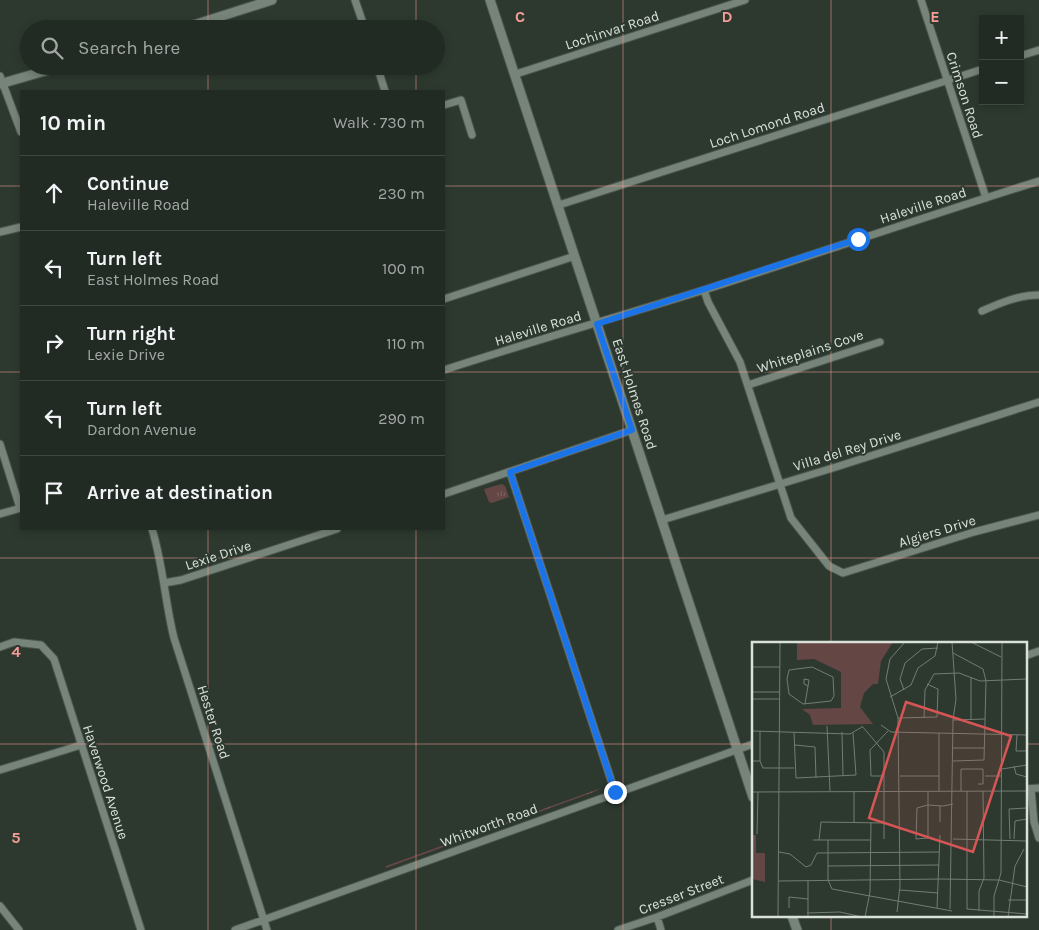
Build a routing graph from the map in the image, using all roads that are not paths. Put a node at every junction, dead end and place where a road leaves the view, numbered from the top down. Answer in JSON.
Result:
{"nodes":[{"id":1,"x":272,"y":0,"type":"edge"},
{"id":2,"x":355,"y":0,"type":"edge"},
{"id":3,"x":490,"y":0,"type":"edge"},
{"id":4,"x":745,"y":0,"type":"edge"},
{"id":5,"x":921,"y":0,"type":"edge"},
{"id":6,"x":209,"y":20,"type":"edge"},
{"id":7,"x":361,"y":20,"type":"edge"},
{"id":8,"x":1039,"y":50,"type":"edge"},
{"id":9,"x":1024,"y":55,"type":"edge"},
{"id":10,"x":979,"y":69,"type":"edge"},
{"id":11,"x":516,"y":74,"type":"junction"},
{"id":12,"x":25,"y":75,"type":"edge"},
{"id":13,"x":380,"y":75,"type":"edge"},
{"id":14,"x":948,"y":80,"type":"junction"},
{"id":15,"x":1,"y":81,"type":"edge"},
{"id":16,"x":386,"y":90,"type":"edge"},
{"id":17,"x":445,"y":105,"type":"edge"},
{"id":18,"x":20,"y":129,"type":"edge"},
{"id":19,"x":472,"y":135,"type":"dead end"},
{"id":20,"x":1039,"y":181,"type":"edge"},
{"id":21,"x":986,"y":198,"type":"junction"},
{"id":22,"x":559,"y":205,"type":"junction"},
{"id":23,"x":20,"y":227,"type":"edge"},
{"id":24,"x":0,"y":232,"type":"edge"},
{"id":25,"x":576,"y":256,"type":"junction"},
{"id":26,"x":704,"y":290,"type":"junction"},
{"id":27,"x":1039,"y":295,"type":"edge"},
{"id":28,"x":445,"y":299,"type":"edge"},
{"id":29,"x":982,"y":311,"type":"dead end"},
{"id":30,"x":597,"y":324,"type":"junction"},
{"id":31,"x":880,"y":342,"type":"dead end"},
{"id":32,"x":445,"y":370,"type":"edge"},
{"id":33,"x":748,"y":385,"type":"junction"},
{"id":34,"x":1039,"y":402,"type":"edge"},
{"id":35,"x":632,"y":430,"type":"junction"},
{"id":36,"x":0,"y":444,"type":"edge"},
{"id":37,"x":510,"y":472,"type":"junction"},
{"id":38,"x":779,"y":485,"type":"junction"},
{"id":39,"x":445,"y":494,"type":"edge"},
{"id":40,"x":20,"y":505,"type":"edge"},
{"id":41,"x":20,"y":508,"type":"edge"},
{"id":42,"x":0,"y":514,"type":"edge"},
{"id":43,"x":1039,"y":515,"type":"edge"},
{"id":44,"x":662,"y":520,"type":"junction"},
{"id":45,"x":152,"y":530,"type":"edge"},
{"id":46,"x":334,"y":530,"type":"edge"},
{"id":47,"x":164,"y":583,"type":"junction"},
{"id":48,"x":0,"y":647,"type":"edge"},
{"id":49,"x":1039,"y":651,"type":"edge"},
{"id":50,"x":1026,"y":656,"type":"edge"},
{"id":51,"x":752,"y":744,"type":"edge"},
{"id":52,"x":82,"y":745,"type":"junction"},
{"id":53,"x":737,"y":749,"type":"junction"},
{"id":54,"x":0,"y":770,"type":"edge"},
{"id":55,"x":1032,"y":789,"type":"edge"},
{"id":56,"x":615,"y":792,"type":"junction"},
{"id":57,"x":752,"y":794,"type":"edge"},
{"id":58,"x":1039,"y":838,"type":"edge"},
{"id":59,"x":752,"y":880,"type":"edge"},
{"id":60,"x":0,"y":906,"type":"edge"},
{"id":61,"x":657,"y":917,"type":"junction"},
{"id":62,"x":793,"y":918,"type":"edge"},
{"id":63,"x":264,"y":920,"type":"junction"},
{"id":64,"x":19,"y":930,"type":"edge"},
{"id":65,"x":141,"y":930,"type":"edge"},
{"id":66,"x":235,"y":930,"type":"edge"},
{"id":67,"x":268,"y":930,"type":"edge"},
{"id":68,"x":618,"y":930,"type":"edge"},
{"id":69,"x":661,"y":930,"type":"edge"},
{"id":70,"x":797,"y":930,"type":"edge"}],
"edges":[{"from":1,"to":6,"type":"main road"},
{"from":2,"to":7,"type":"street"},
{"from":3,"to":11,"type":"main road","name":"East Holmes Road"},
{"from":4,"to":11,"type":"street","name":"Lochinvar Road"},
{"from":5,"to":14,"type":"street","name":"Crimson Road"},
{"from":8,"to":9,"type":"street"},
{"from":10,"to":14,"type":"street","name":"Loch Lomond Road"},
{"from":11,"to":22,"type":"main road","name":"East Holmes Road"},
{"from":12,"to":15,"type":"main road"},
{"from":13,"to":16,"type":"street"},
{"from":14,"to":21,"type":"street","name":"Crimson Road"},
{"from":14,"to":22,"type":"street","name":"Loch Lomond Road"},
{"from":15,"to":18,"type":"street"},
{"from":17,"to":19,"type":"street"},
{"from":20,"to":21,"type":"street","name":"Haleville Road"},
{"from":21,"to":26,"type":"street","name":"Haleville Road"},
{"from":22,"to":25,"type":"main road","name":"East Holmes Road"},
{"from":23,"to":24,"type":"street"},
{"from":25,"to":28,"type":"street"},
{"from":25,"to":30,"type":"main road","name":"East Holmes Road"},
{"from":26,"to":30,"type":"street","name":"Haleville Road"},
{"from":26,"to":33,"type":"street"},
{"from":27,"to":29,"type":"street"},
{"from":30,"to":32,"type":"street","name":"Haleville Road"},
{"from":30,"to":35,"type":"main road","name":"East Holmes Road"},
{"from":31,"to":33,"type":"street","name":"Whiteplains Cove"},
{"from":33,"to":38,"type":"street"},
{"from":34,"to":38,"type":"street","name":"Villa del Rey Drive"},
{"from":35,"to":37,"type":"street"},
{"from":35,"to":44,"type":"main road","name":"East Holmes Road"},
{"from":36,"to":40,"type":"street"},
{"from":37,"to":39,"type":"street"},
{"from":37,"to":56,"type":"street"},
{"from":38,"to":43,"type":"street","name":"Algiers Drive"},
{"from":38,"to":44,"type":"street","name":"Villa del Rey Drive"},
{"from":41,"to":42,"type":"street"},
{"from":44,"to":53,"type":"main road","name":"East Holmes Road"},
{"from":45,"to":47,"type":"street","name":"Hester Road"},
{"from":46,"to":47,"type":"street","name":"Lexie Drive"},
{"from":47,"to":63,"type":"street","name":"Hester Road"},
{"from":48,"to":52,"type":"street","name":"Haverwood Avenue"},
{"from":49,"to":50,"type":"street"},
{"from":51,"to":53,"type":"street","name":"Whitworth Road"},
{"from":52,"to":54,"type":"street"},
{"from":52,"to":65,"type":"street","name":"Haverwood Avenue"},
{"from":53,"to":56,"type":"street","name":"Whitworth Road"},
{"from":53,"to":57,"type":"main road","name":"East Holmes Road"},
{"from":55,"to":58,"type":"street"},
{"from":56,"to":63,"type":"street","name":"Whitworth Road"},
{"from":59,"to":61,"type":"street","name":"Cresser Street"},
{"from":60,"to":64,"type":"street"},
{"from":61,"to":68,"type":"street","name":"Cresser Street"},
{"from":61,"to":69,"type":"street"},
{"from":62,"to":70,"type":"main road"},
{"from":63,"to":66,"type":"street","name":"Whitworth Road"},
{"from":63,"to":67,"type":"street","name":"Hester Road"}]}
